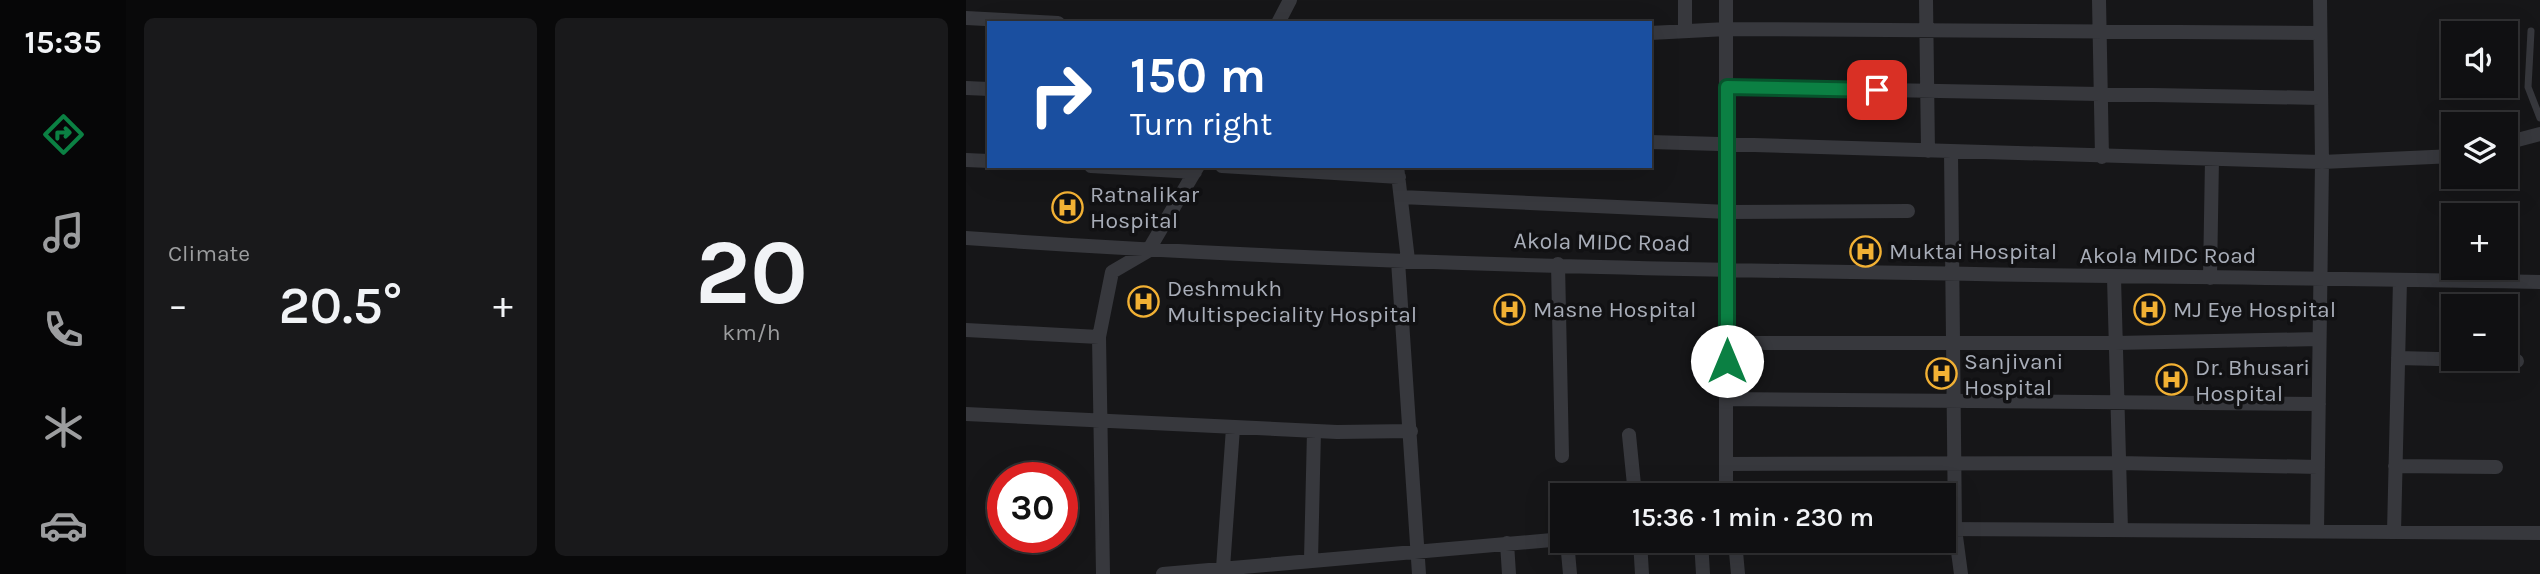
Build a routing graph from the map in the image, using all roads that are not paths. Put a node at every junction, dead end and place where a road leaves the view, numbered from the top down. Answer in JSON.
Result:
{"nodes":[{"id":1,"x":1290,"y":0,"type":"edge"},
{"id":2,"x":1685,"y":0,"type":"edge"},
{"id":3,"x":1726,"y":0,"type":"edge"},
{"id":4,"x":1926,"y":0,"type":"edge"},
{"id":5,"x":2099,"y":0,"type":"edge"},
{"id":6,"x":2320,"y":0,"type":"edge"},
{"id":7,"x":966,"y":18,"type":"edge"},
{"id":8,"x":1021,"y":21,"type":"edge"},
{"id":9,"x":1279,"y":21,"type":"edge"},
{"id":10,"x":1727,"y":29,"type":"junction"},
{"id":11,"x":1926,"y":30,"type":"junction"},
{"id":12,"x":2100,"y":30,"type":"junction"},
{"id":13,"x":1685,"y":31,"type":"junction"},
{"id":14,"x":2532,"y":31,"type":"dead end"},
{"id":15,"x":1652,"y":33,"type":"edge"},
{"id":16,"x":2320,"y":33,"type":"junction"},
{"id":17,"x":1727,"y":87,"type":"junction"},
{"id":18,"x":966,"y":88,"type":"edge"},
{"id":19,"x":987,"y":89,"type":"edge"},
{"id":20,"x":1927,"y":91,"type":"junction"},
{"id":21,"x":2101,"y":95,"type":"junction"},
{"id":22,"x":2320,"y":98,"type":"junction"},
{"id":23,"x":2540,"y":118,"type":"edge"},
{"id":24,"x":2540,"y":134,"type":"edge"},
{"id":25,"x":2518,"y":140,"type":"edge"},
{"id":26,"x":1652,"y":142,"type":"edge"},
{"id":27,"x":1728,"y":145,"type":"junction"},
{"id":28,"x":1928,"y":151,"type":"junction"},
{"id":29,"x":1951,"y":152,"type":"junction"},
{"id":30,"x":2102,"y":157,"type":"junction"},
{"id":31,"x":2441,"y":157,"type":"edge"},
{"id":32,"x":966,"y":159,"type":"edge"},
{"id":33,"x":2212,"y":159,"type":"junction"},
{"id":34,"x":987,"y":161,"type":"edge"},
{"id":35,"x":2322,"y":162,"type":"junction"},
{"id":36,"x":1161,"y":168,"type":"edge"},
{"id":37,"x":1281,"y":168,"type":"edge"},
{"id":38,"x":1196,"y":169,"type":"edge"},
{"id":39,"x":1398,"y":172,"type":"edge"},
{"id":40,"x":1401,"y":197,"type":"junction"},
{"id":41,"x":1908,"y":211,"type":"dead end"},
{"id":42,"x":1728,"y":212,"type":"junction"},
{"id":43,"x":966,"y":238,"type":"edge"},
{"id":44,"x":1148,"y":251,"type":"junction"},
{"id":45,"x":1403,"y":260,"type":"junction"},
{"id":46,"x":1558,"y":264,"type":"junction"},
{"id":47,"x":1728,"y":268,"type":"junction"},
{"id":48,"x":1952,"y":274,"type":"junction"},
{"id":49,"x":2114,"y":278,"type":"junction"},
{"id":50,"x":2210,"y":278,"type":"junction"},
{"id":51,"x":2321,"y":278,"type":"junction"},
{"id":52,"x":2400,"y":280,"type":"junction"},
{"id":53,"x":2540,"y":282,"type":"edge"},
{"id":54,"x":966,"y":330,"type":"edge"},
{"id":55,"x":1099,"y":337,"type":"junction"},
{"id":56,"x":2319,"y":339,"type":"junction"},
{"id":57,"x":1728,"y":342,"type":"junction"},
{"id":58,"x":2116,"y":343,"type":"junction"},
{"id":59,"x":1952,"y":344,"type":"junction"},
{"id":60,"x":2398,"y":358,"type":"junction"},
{"id":61,"x":2441,"y":359,"type":"edge"},
{"id":62,"x":1727,"y":399,"type":"junction"},
{"id":63,"x":1953,"y":402,"type":"junction"},
{"id":64,"x":2117,"y":403,"type":"junction"},
{"id":65,"x":2319,"y":404,"type":"junction"},
{"id":66,"x":966,"y":414,"type":"edge"},
{"id":67,"x":1101,"y":421,"type":"junction"},
{"id":68,"x":1233,"y":428,"type":"junction"},
{"id":69,"x":1314,"y":431,"type":"junction"},
{"id":70,"x":1411,"y":431,"type":"junction"},
{"id":71,"x":1629,"y":435,"type":"dead end"},
{"id":72,"x":1562,"y":456,"type":"dead end"},
{"id":73,"x":2119,"y":463,"type":"junction"},
{"id":74,"x":1726,"y":464,"type":"junction"},
{"id":75,"x":1954,"y":464,"type":"junction"},
{"id":76,"x":2395,"y":466,"type":"junction"},
{"id":77,"x":2318,"y":467,"type":"junction"},
{"id":78,"x":2496,"y":467,"type":"dead end"},
{"id":79,"x":1634,"y":483,"type":"edge"},
{"id":80,"x":1726,"y":483,"type":"edge"},
{"id":81,"x":1953,"y":483,"type":"edge"},
{"id":82,"x":1956,"y":529,"type":"edge"},
{"id":83,"x":2121,"y":530,"type":"junction"},
{"id":84,"x":2317,"y":531,"type":"junction"},
{"id":85,"x":2394,"y":532,"type":"junction"},
{"id":86,"x":2540,"y":533,"type":"edge"},
{"id":87,"x":1550,"y":541,"type":"edge"},
{"id":88,"x":1507,"y":543,"type":"junction"},
{"id":89,"x":1417,"y":551,"type":"junction"},
{"id":90,"x":1567,"y":553,"type":"edge"},
{"id":91,"x":1641,"y":553,"type":"edge"},
{"id":92,"x":1702,"y":553,"type":"edge"},
{"id":93,"x":1736,"y":553,"type":"edge"},
{"id":94,"x":1956,"y":553,"type":"edge"},
{"id":95,"x":1311,"y":560,"type":"junction"},
{"id":96,"x":1223,"y":568,"type":"junction"},
{"id":97,"x":1103,"y":574,"type":"edge"},
{"id":98,"x":1163,"y":574,"type":"edge"},
{"id":99,"x":1419,"y":574,"type":"edge"},
{"id":100,"x":1510,"y":574,"type":"edge"},
{"id":101,"x":1570,"y":574,"type":"edge"},
{"id":102,"x":1642,"y":574,"type":"edge"},
{"id":103,"x":1703,"y":574,"type":"edge"},
{"id":104,"x":1738,"y":574,"type":"edge"},
{"id":105,"x":1961,"y":574,"type":"edge"}],
"edges":[{"from":1,"to":9,"type":"street"},
{"from":2,"to":13,"type":"street"},
{"from":3,"to":10,"type":"street"},
{"from":4,"to":11,"type":"street"},
{"from":5,"to":12,"type":"street"},
{"from":6,"to":16,"type":"street"},
{"from":7,"to":8,"type":"street"},
{"from":10,"to":11,"type":"street"},
{"from":10,"to":13,"type":"street"},
{"from":10,"to":17,"type":"street"},
{"from":11,"to":12,"type":"street"},
{"from":11,"to":20,"type":"street"},
{"from":12,"to":16,"type":"street"},
{"from":12,"to":21,"type":"street"},
{"from":13,"to":15,"type":"street"},
{"from":14,"to":23,"type":"lane"},
{"from":16,"to":22,"type":"street"},
{"from":17,"to":20,"type":"street"},
{"from":17,"to":27,"type":"street"},
{"from":18,"to":19,"type":"street"},
{"from":20,"to":21,"type":"street"},
{"from":20,"to":28,"type":"street"},
{"from":21,"to":22,"type":"street"},
{"from":21,"to":30,"type":"street"},
{"from":22,"to":35,"type":"street"},
{"from":24,"to":25,"type":"street"},
{"from":26,"to":27,"type":"street"},
{"from":27,"to":28,"type":"street"},
{"from":27,"to":42,"type":"street"},
{"from":28,"to":29,"type":"street"},
{"from":29,"to":30,"type":"street"},
{"from":29,"to":48,"type":"street"},
{"from":30,"to":33,"type":"street"},
{"from":31,"to":35,"type":"street"},
{"from":32,"to":34,"type":"street"},
{"from":33,"to":35,"type":"street"},
{"from":33,"to":50,"type":"street"},
{"from":35,"to":51,"type":"street"},
{"from":36,"to":38,"type":"street"},
{"from":37,"to":39,"type":"street"},
{"from":38,"to":44,"type":"street"},
{"from":39,"to":40,"type":"street"},
{"from":40,"to":42,"type":"street"},
{"from":40,"to":45,"type":"street"},
{"from":41,"to":42,"type":"street"},
{"from":42,"to":47,"type":"street"},
{"from":43,"to":44,"type":"street","name":"Akola MIDC Road"},
{"from":44,"to":45,"type":"street","name":"Akola MIDC Road"},
{"from":44,"to":55,"type":"street"},
{"from":45,"to":46,"type":"street","name":"Akola MIDC Road"},
{"from":45,"to":70,"type":"street"},
{"from":46,"to":47,"type":"street","name":"Akola MIDC Road"},
{"from":46,"to":72,"type":"street"},
{"from":47,"to":48,"type":"street","name":"Akola MIDC Road"},
{"from":47,"to":57,"type":"street"},
{"from":48,"to":49,"type":"street","name":"Akola MIDC Road"},
{"from":48,"to":59,"type":"street"},
{"from":49,"to":50,"type":"street","name":"Akola MIDC Road"},
{"from":49,"to":58,"type":"street"},
{"from":50,"to":51,"type":"street","name":"Akola MIDC Road"},
{"from":51,"to":52,"type":"street","name":"Akola MIDC Road"},
{"from":51,"to":56,"type":"street"},
{"from":52,"to":53,"type":"street","name":"Akola MIDC Road"},
{"from":52,"to":60,"type":"street"},
{"from":54,"to":55,"type":"street"},
{"from":55,"to":67,"type":"street"},
{"from":56,"to":58,"type":"street"},
{"from":56,"to":65,"type":"street"},
{"from":57,"to":59,"type":"street"},
{"from":57,"to":62,"type":"street"},
{"from":58,"to":59,"type":"street"},
{"from":58,"to":64,"type":"street"},
{"from":59,"to":63,"type":"street"},
{"from":60,"to":61,"type":"street"},
{"from":60,"to":76,"type":"street"},
{"from":62,"to":63,"type":"street"},
{"from":62,"to":74,"type":"street"},
{"from":63,"to":64,"type":"street"},
{"from":63,"to":75,"type":"street"},
{"from":64,"to":65,"type":"street"},
{"from":64,"to":73,"type":"street"},
{"from":65,"to":77,"type":"street"},
{"from":66,"to":67,"type":"street"},
{"from":67,"to":68,"type":"street"},
{"from":67,"to":97,"type":"street"},
{"from":68,"to":69,"type":"street"},
{"from":68,"to":96,"type":"street"},
{"from":69,"to":70,"type":"street"},
{"from":69,"to":95,"type":"street"},
{"from":70,"to":89,"type":"street"},
{"from":71,"to":79,"type":"street"},
{"from":73,"to":75,"type":"street"},
{"from":73,"to":77,"type":"street"},
{"from":73,"to":83,"type":"street"},
{"from":74,"to":75,"type":"street"},
{"from":74,"to":80,"type":"street"},
{"from":75,"to":81,"type":"street"},
{"from":76,"to":78,"type":"street"},
{"from":76,"to":85,"type":"street"},
{"from":77,"to":84,"type":"street"},
{"from":82,"to":83,"type":"street"},
{"from":83,"to":84,"type":"street"},
{"from":84,"to":85,"type":"street"},
{"from":85,"to":86,"type":"street"},
{"from":87,"to":88,"type":"street"},
{"from":88,"to":89,"type":"street"},
{"from":88,"to":100,"type":"street"},
{"from":89,"to":95,"type":"street"},
{"from":89,"to":99,"type":"street"},
{"from":90,"to":101,"type":"street"},
{"from":91,"to":102,"type":"street"},
{"from":92,"to":103,"type":"street"},
{"from":93,"to":104,"type":"street"},
{"from":94,"to":105,"type":"street"},
{"from":95,"to":96,"type":"street"},
{"from":96,"to":98,"type":"street"}]}
